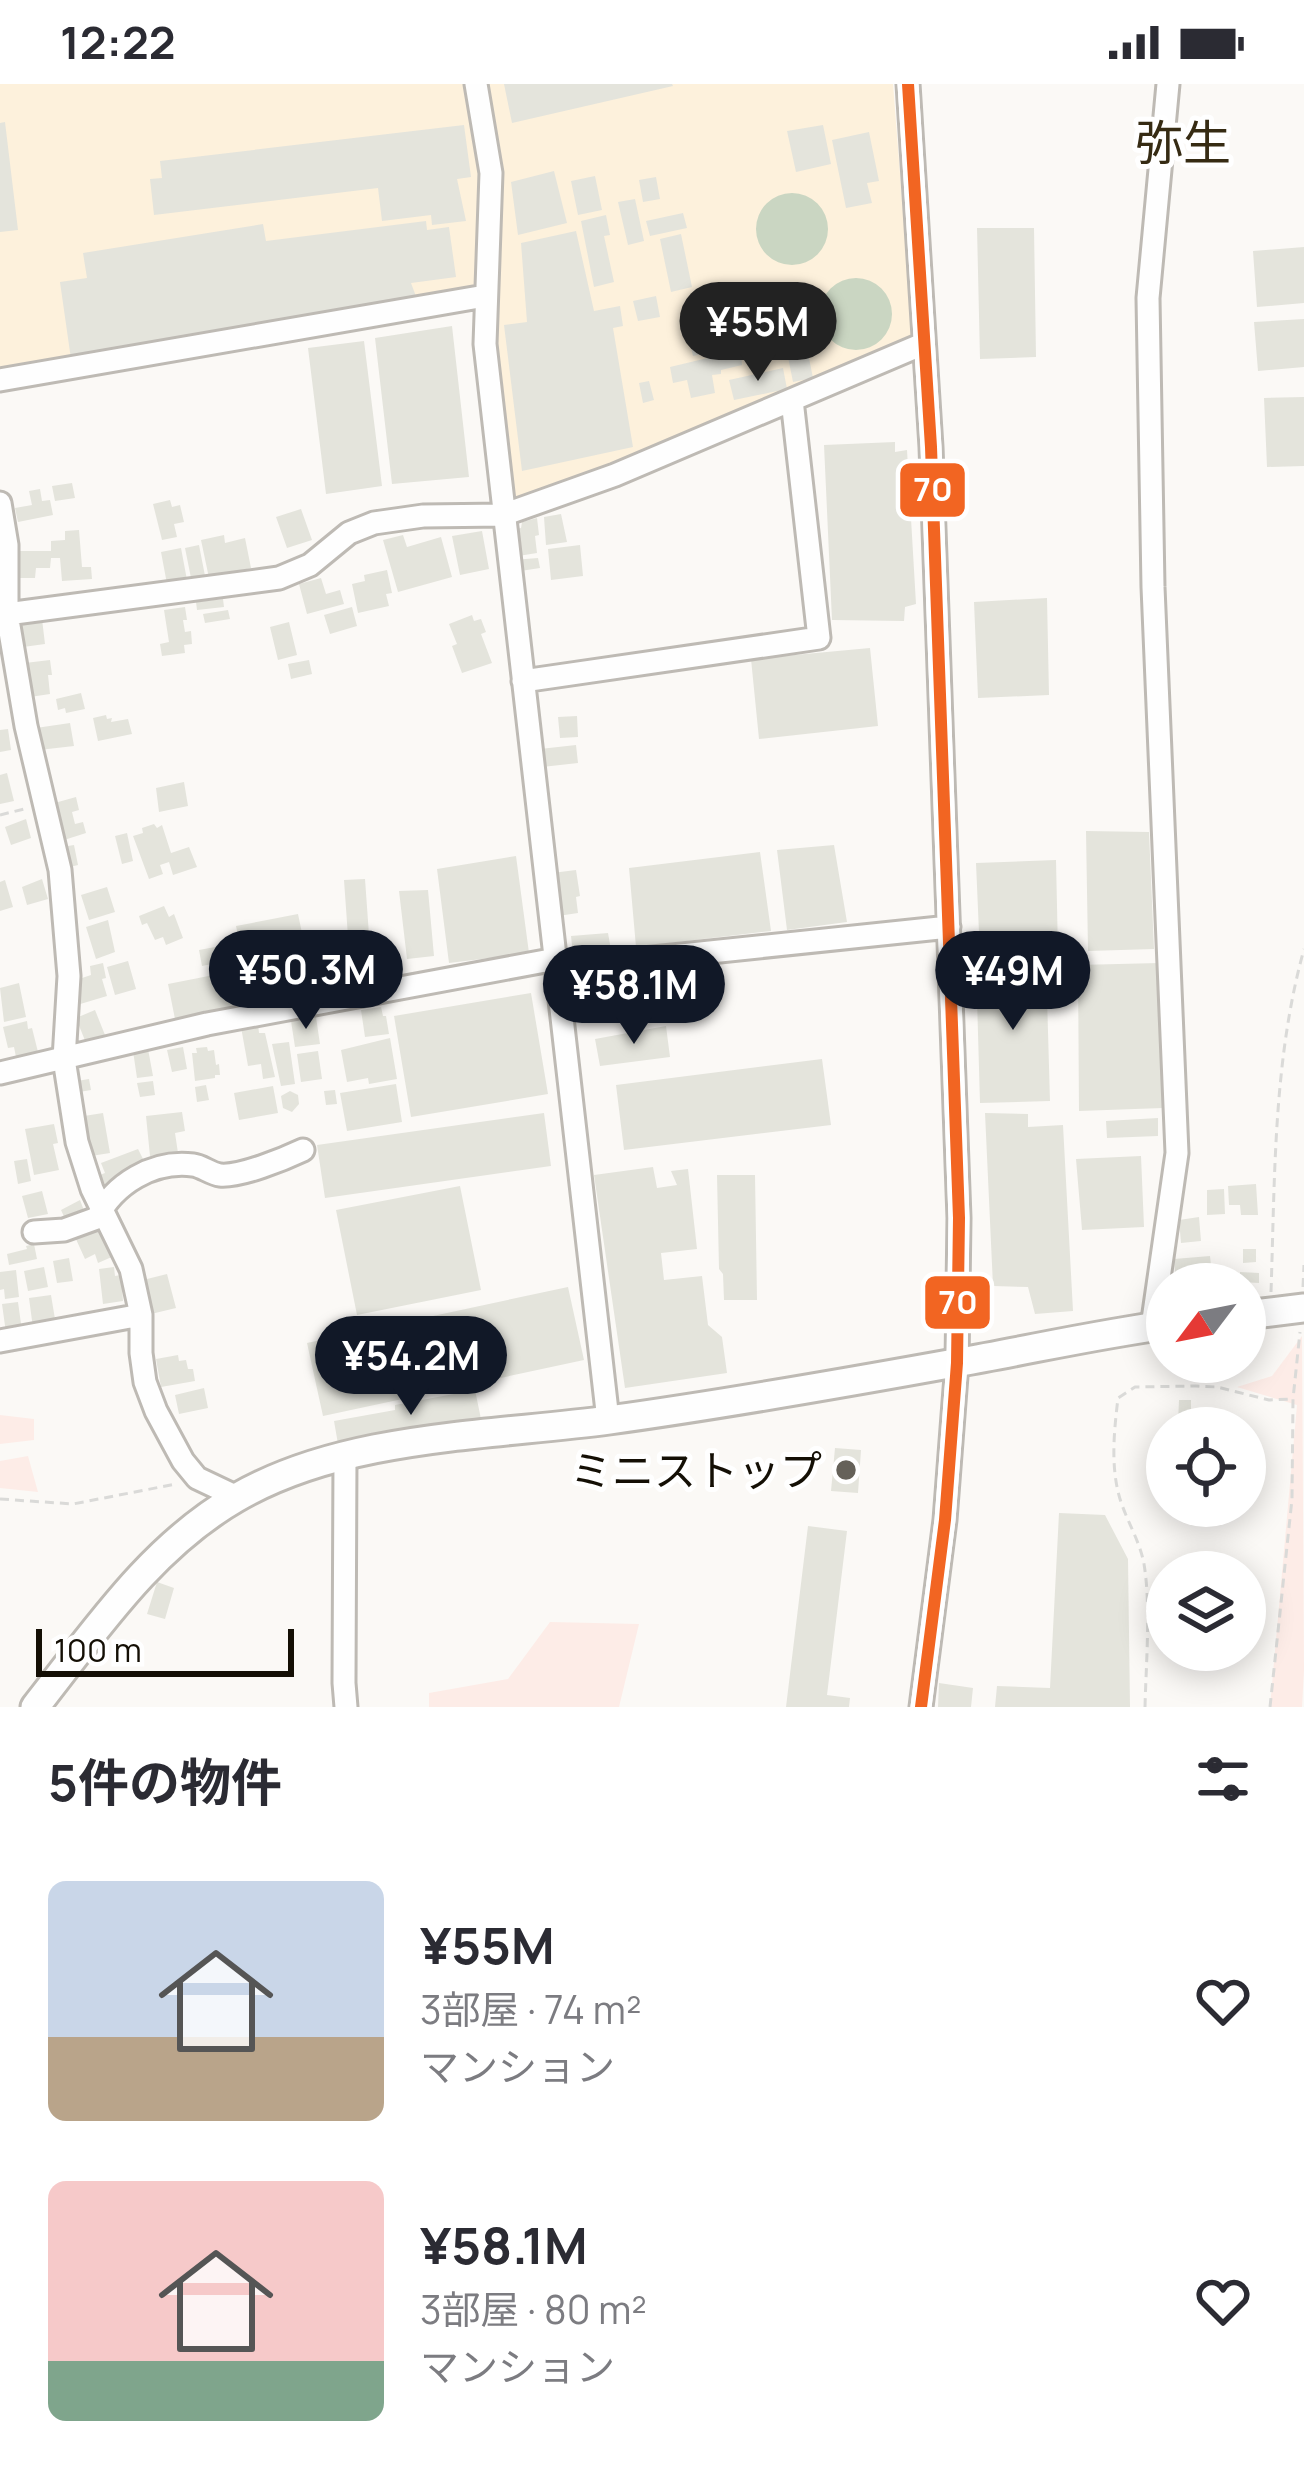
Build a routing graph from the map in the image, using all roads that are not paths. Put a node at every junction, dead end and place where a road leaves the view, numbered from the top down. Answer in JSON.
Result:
{"nodes":[{"id":1,"x":476,"y":84,"type":"edge"},
{"id":2,"x":908,"y":84,"type":"edge"},
{"id":3,"x":1168,"y":84,"type":"edge"},
{"id":4,"x":485,"y":296,"type":"junction"},
{"id":5,"x":923,"y":344,"type":"junction"},
{"id":6,"x":0,"y":380,"type":"edge"},
{"id":7,"x":792,"y":400,"type":"junction"},
{"id":8,"x":0,"y":502,"type":"edge"},
{"id":9,"x":503,"y":515,"type":"junction"},
{"id":10,"x":4,"y":614,"type":"edge"},
{"id":11,"x":523,"y":681,"type":"junction"},
{"id":12,"x":949,"y":928,"type":"junction"},
{"id":13,"x":557,"y":964,"type":"junction"},
{"id":14,"x":64,"y":1059,"type":"junction"},
{"id":15,"x":0,"y":1073,"type":"edge"},
{"id":16,"x":303,"y":1150,"type":"dead end"},
{"id":17,"x":103,"y":1207,"type":"junction"},
{"id":18,"x":34,"y":1232,"type":"dead end"},
{"id":19,"x":1166,"y":1263,"type":"edge"},
{"id":20,"x":1304,"y":1308,"type":"edge"},
{"id":21,"x":1266,"y":1312,"type":"edge"},
{"id":22,"x":141,"y":1315,"type":"junction"},
{"id":23,"x":1146,"y":1328,"type":"edge"},
{"id":24,"x":0,"y":1341,"type":"edge"},
{"id":25,"x":957,"y":1363,"type":"junction"},
{"id":26,"x":608,"y":1420,"type":"junction"},
{"id":27,"x":345,"y":1457,"type":"junction"},
{"id":28,"x":237,"y":1497,"type":"junction"},
{"id":29,"x":35,"y":1707,"type":"edge"},
{"id":30,"x":346,"y":1707,"type":"edge"},
{"id":31,"x":921,"y":1707,"type":"edge"}],
"edges":[{"from":1,"to":4,"type":"street"},
{"from":2,"to":5,"type":"street"},
{"from":3,"to":19,"type":"street"},
{"from":4,"to":6,"type":"street"},
{"from":4,"to":9,"type":"street"},
{"from":5,"to":7,"type":"street"},
{"from":5,"to":12,"type":"street"},
{"from":7,"to":9,"type":"street"},
{"from":7,"to":11,"type":"street"},
{"from":8,"to":10,"type":"street"},
{"from":9,"to":10,"type":"street"},
{"from":9,"to":11,"type":"street"},
{"from":10,"to":14,"type":"street"},
{"from":11,"to":13,"type":"street"},
{"from":12,"to":13,"type":"street"},
{"from":12,"to":25,"type":"street"},
{"from":13,"to":14,"type":"street"},
{"from":13,"to":26,"type":"street"},
{"from":14,"to":15,"type":"street"},
{"from":14,"to":17,"type":"street"},
{"from":16,"to":17,"type":"street"},
{"from":17,"to":18,"type":"street"},
{"from":17,"to":22,"type":"street"},
{"from":20,"to":21,"type":"main road"},
{"from":22,"to":24,"type":"street"},
{"from":22,"to":28,"type":"street"},
{"from":23,"to":25,"type":"main road"},
{"from":25,"to":26,"type":"main road"},
{"from":25,"to":31,"type":"street"},
{"from":26,"to":27,"type":"main road"},
{"from":27,"to":28,"type":"main road"},
{"from":27,"to":30,"type":"street"},
{"from":28,"to":29,"type":"main road"}]}
